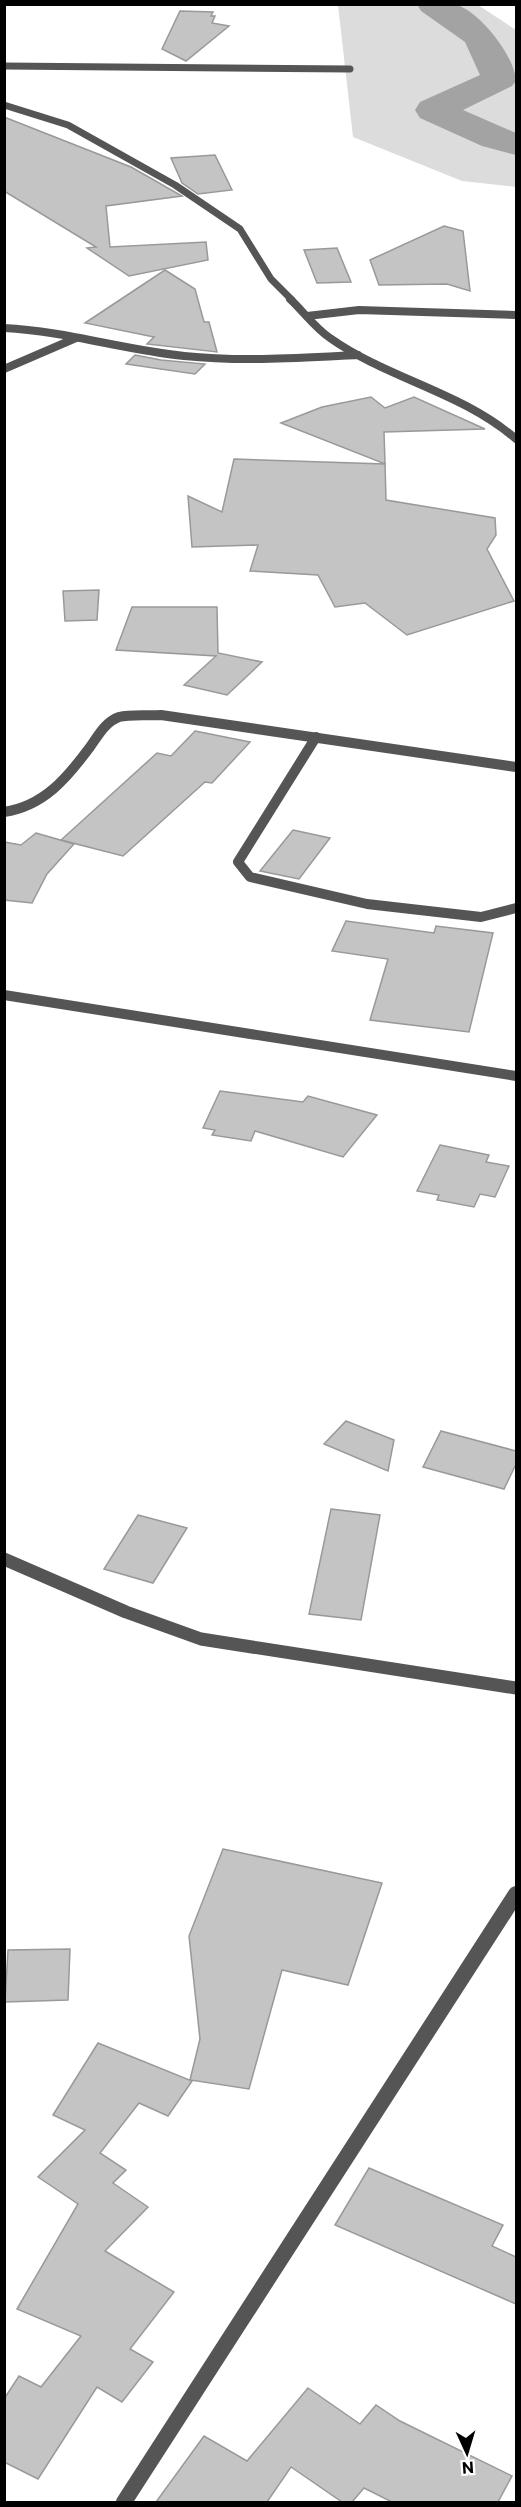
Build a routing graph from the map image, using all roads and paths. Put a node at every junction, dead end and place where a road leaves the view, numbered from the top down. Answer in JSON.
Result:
{"nodes":[{"id":1,"x":4,"y":66,"type":"edge"},
{"id":2,"x":350,"y":69,"type":"dead end"},
{"id":3,"x":4,"y":105,"type":"edge"},
{"id":4,"x":516,"y":315,"type":"edge"},
{"id":5,"x":307,"y":316,"type":"junction"},
{"id":6,"x":4,"y":328,"type":"edge"},
{"id":7,"x":76,"y":338,"type":"junction"},
{"id":8,"x":359,"y":355,"type":"junction"},
{"id":9,"x":4,"y":369,"type":"edge"},
{"id":10,"x":516,"y":439,"type":"edge"},
{"id":11,"x":316,"y":737,"type":"junction"},
{"id":12,"x":516,"y":767,"type":"edge"},
{"id":13,"x":4,"y":812,"type":"edge"},
{"id":14,"x":516,"y":909,"type":"edge"},
{"id":15,"x":4,"y":995,"type":"edge"},
{"id":16,"x":516,"y":1076,"type":"edge"},
{"id":17,"x":4,"y":1559,"type":"edge"},
{"id":18,"x":516,"y":1688,"type":"edge"},
{"id":19,"x":516,"y":1894,"type":"edge"},
{"id":20,"x":124,"y":2502,"type":"edge"}],
"edges":[{"from":1,"to":2,"type":"street"},
{"from":3,"to":5,"type":"street"},
{"from":4,"to":5,"type":"street"},
{"from":5,"to":8,"type":"street"},
{"from":6,"to":7,"type":"street"},
{"from":7,"to":8,"type":"street"},
{"from":7,"to":9,"type":"street"},
{"from":8,"to":10,"type":"street"},
{"from":11,"to":12,"type":"street"},
{"from":11,"to":13,"type":"street"},
{"from":11,"to":14,"type":"street"},
{"from":15,"to":16,"type":"street"},
{"from":17,"to":18,"type":"street"},
{"from":19,"to":20,"type":"street"}]}
